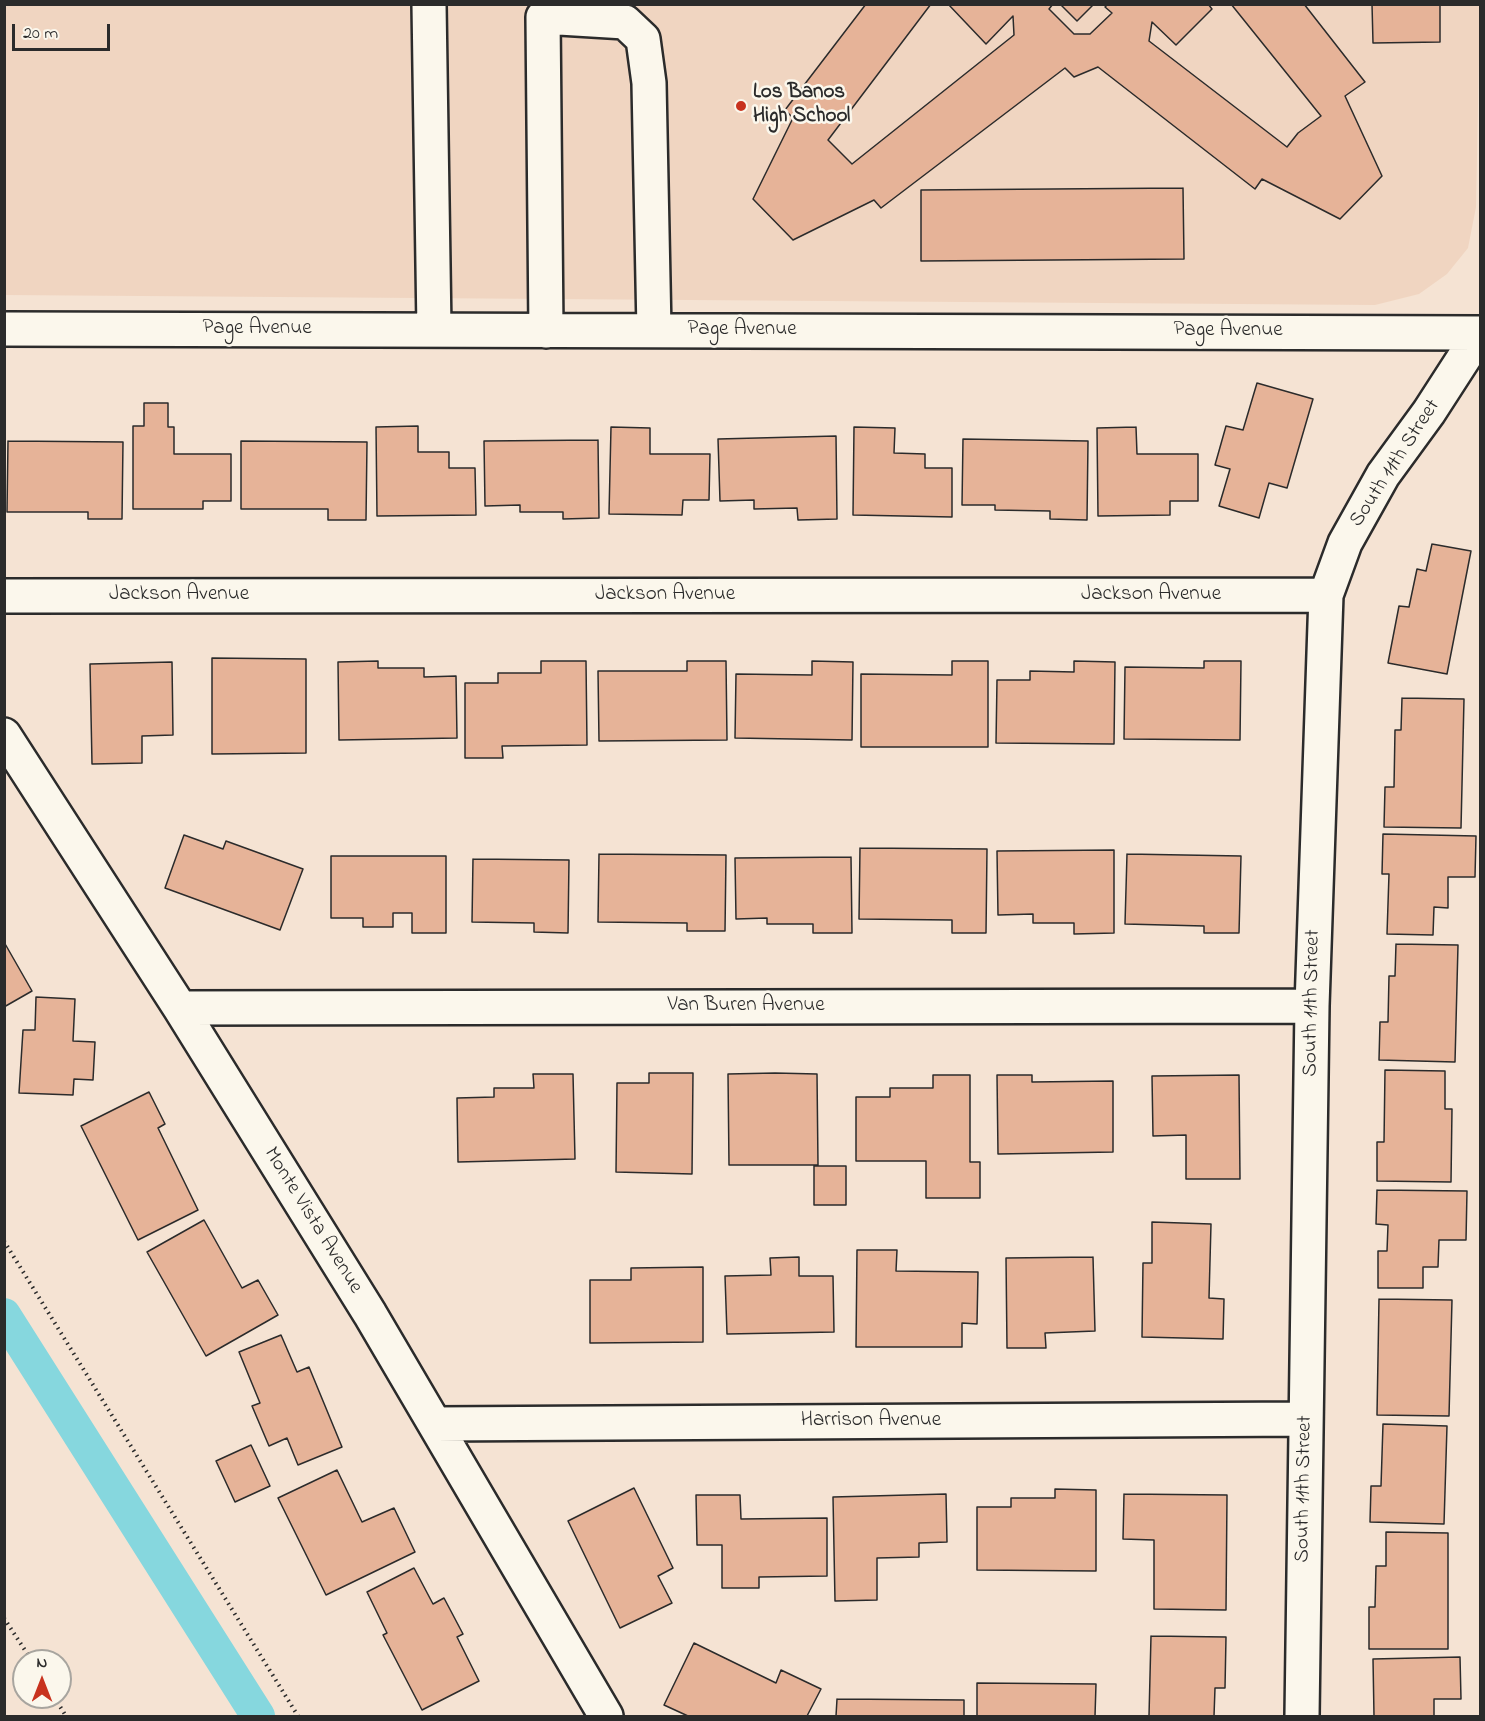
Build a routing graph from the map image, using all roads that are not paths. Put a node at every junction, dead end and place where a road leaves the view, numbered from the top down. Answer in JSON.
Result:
{"nodes":[{"id":1,"x":429,"y":4,"type":"edge"},
{"id":2,"x":4,"y":330,"type":"edge"},
{"id":3,"x":434,"y":330,"type":"junction"},
{"id":4,"x":546,"y":331,"type":"junction"},
{"id":5,"x":654,"y":331,"type":"junction"},
{"id":6,"x":1480,"y":333,"type":"edge"},
{"id":7,"x":4,"y":596,"type":"edge"},
{"id":8,"x":1326,"y":596,"type":"junction"},
{"id":9,"x":4,"y":735,"type":"edge"},
{"id":10,"x":1312,"y":1006,"type":"junction"},
{"id":11,"x":180,"y":1008,"type":"junction"},
{"id":12,"x":1306,"y":1419,"type":"junction"},
{"id":13,"x":435,"y":1424,"type":"junction"},
{"id":14,"x":606,"y":1716,"type":"edge"},
{"id":15,"x":1302,"y":1716,"type":"edge"}],
"edges":[{"from":1,"to":3,"type":"street"},
{"from":2,"to":3,"type":"street","name":"Page Avenue"},
{"from":3,"to":4,"type":"street","name":"Page Avenue"},
{"from":4,"to":5,"type":"street","name":"Page Avenue"},
{"from":4,"to":5,"type":"street"},
{"from":5,"to":6,"type":"street","name":"Page Avenue"},
{"from":6,"to":8,"type":"street","name":"South 11th Street"},
{"from":7,"to":8,"type":"street","name":"Jackson Avenue"},
{"from":8,"to":10,"type":"street","name":"South 11th Street"},
{"from":9,"to":11,"type":"street","name":"Monte Vista Avenue"},
{"from":10,"to":11,"type":"street","name":"Van Buren Avenue"},
{"from":10,"to":12,"type":"street","name":"South 11th Street"},
{"from":11,"to":13,"type":"street","name":"Monte Vista Avenue"},
{"from":12,"to":13,"type":"street","name":"Harrison Avenue"},
{"from":12,"to":15,"type":"street","name":"South 11th Street"},
{"from":13,"to":14,"type":"street","name":"Monte Vista Avenue"}]}
